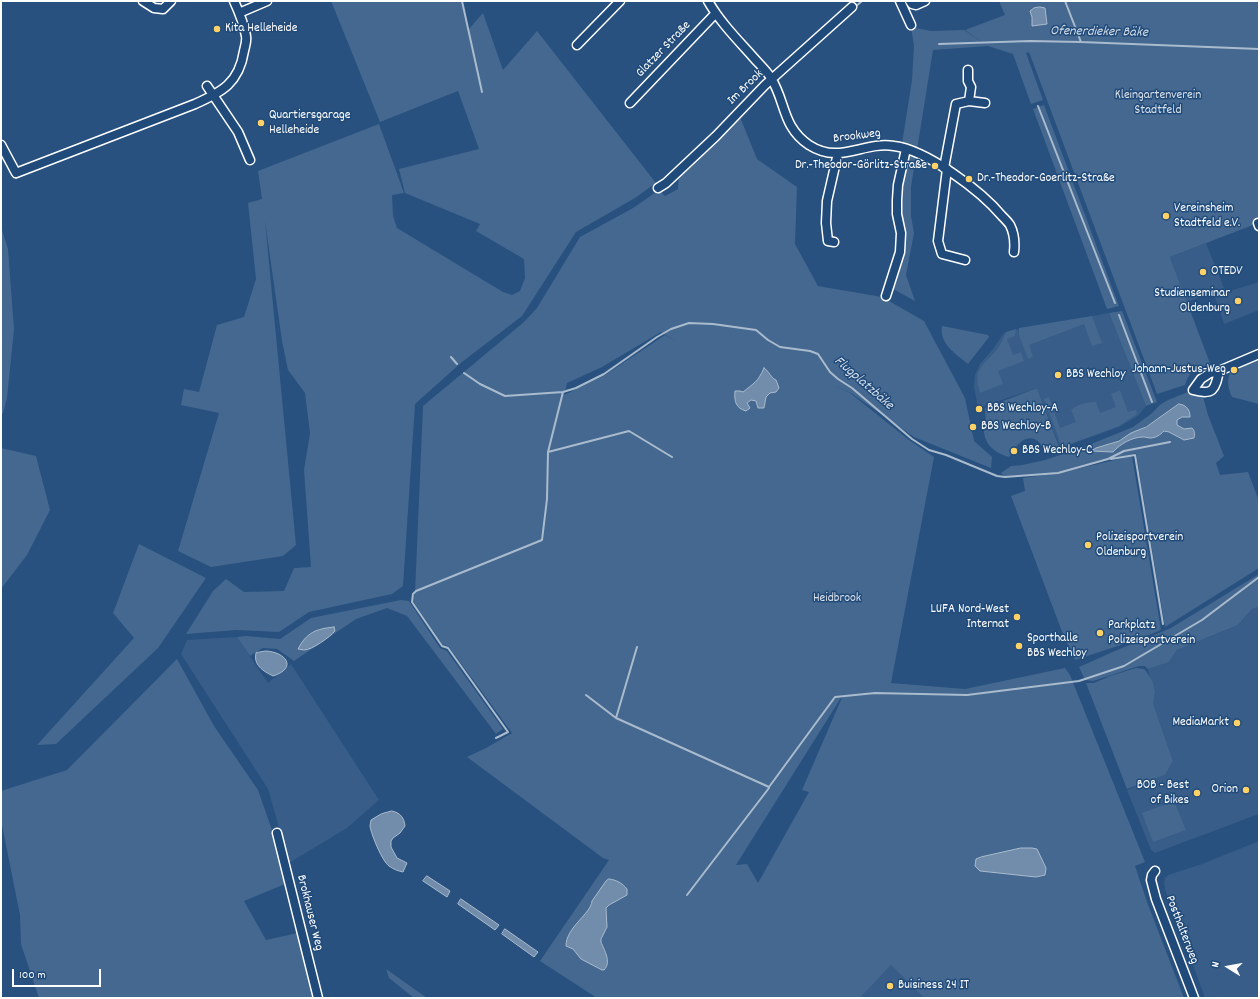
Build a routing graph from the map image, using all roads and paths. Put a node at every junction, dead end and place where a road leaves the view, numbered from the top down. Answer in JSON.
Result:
{"nodes":[{"id":1,"x":143,"y":1,"type":"edge"},
{"id":2,"x":171,"y":1,"type":"edge"},
{"id":3,"x":234,"y":1,"type":"edge"},
{"id":4,"x":267,"y":1,"type":"edge"},
{"id":5,"x":620,"y":1,"type":"edge"},
{"id":6,"x":708,"y":1,"type":"edge"},
{"id":7,"x":900,"y":1,"type":"edge"},
{"id":8,"x":910,"y":1,"type":"edge"},
{"id":9,"x":925,"y":1,"type":"edge"},
{"id":10,"x":852,"y":7,"type":"dead end"},
{"id":11,"x":239,"y":13,"type":"junction"},
{"id":12,"x":715,"y":14,"type":"junction"},
{"id":13,"x":911,"y":25,"type":"dead end"},
{"id":14,"x":576,"y":45,"type":"dead end"},
{"id":15,"x":968,"y":70,"type":"dead end"},
{"id":16,"x":772,"y":79,"type":"junction"},
{"id":17,"x":207,"y":86,"type":"dead end"},
{"id":18,"x":214,"y":96,"type":"junction"},
{"id":19,"x":969,"y":101,"type":"junction"},
{"id":20,"x":630,"y":103,"type":"dead end"},
{"id":21,"x":985,"y":103,"type":"dead end"},
{"id":22,"x":1,"y":145,"type":"edge"},
{"id":23,"x":906,"y":149,"type":"junction"},
{"id":24,"x":838,"y":153,"type":"junction"},
{"id":25,"x":250,"y":160,"type":"dead end"},
{"id":26,"x":945,"y":168,"type":"junction"},
{"id":27,"x":658,"y":188,"type":"dead end"},
{"id":28,"x":834,"y":242,"type":"dead end"},
{"id":29,"x":1014,"y":252,"type":"dead end"},
{"id":30,"x":965,"y":260,"type":"dead end"},
{"id":31,"x":886,"y":296,"type":"dead end"},
{"id":32,"x":1259,"y":354,"type":"edge"},
{"id":33,"x":1219,"y":371,"type":"junction"},
{"id":34,"x":277,"y":833,"type":"dead end"},
{"id":35,"x":1155,"y":871,"type":"dead end"},
{"id":36,"x":318,"y":998,"type":"edge"},
{"id":37,"x":1194,"y":998,"type":"edge"}],
"edges":[{"from":1,"to":2,"type":"street"},
{"from":3,"to":11,"type":"street"},
{"from":4,"to":11,"type":"street"},
{"from":5,"to":14,"type":"street"},
{"from":6,"to":12,"type":"street","name":"Brookweg"},
{"from":7,"to":13,"type":"street"},
{"from":8,"to":9,"type":"street"},
{"from":10,"to":16,"type":"street","name":"Im Brook"},
{"from":11,"to":18,"type":"street"},
{"from":12,"to":16,"type":"street","name":"Brookweg"},
{"from":12,"to":20,"type":"street","name":"Glatzer Straße"},
{"from":15,"to":19,"type":"street"},
{"from":16,"to":24,"type":"street","name":"Brookweg"},
{"from":16,"to":27,"type":"street","name":"Im Brook"},
{"from":17,"to":18,"type":"street"},
{"from":18,"to":22,"type":"street"},
{"from":18,"to":25,"type":"street"},
{"from":19,"to":21,"type":"street"},
{"from":19,"to":26,"type":"street"},
{"from":23,"to":24,"type":"street","name":"Brookweg"},
{"from":23,"to":26,"type":"street","name":"Brookweg"},
{"from":23,"to":31,"type":"street"},
{"from":24,"to":28,"type":"street"},
{"from":26,"to":29,"type":"street","name":"Brookweg"},
{"from":26,"to":30,"type":"street"},
{"from":32,"to":33,"type":"street"},
{"from":33,"to":33,"type":"street"},
{"from":34,"to":36,"type":"street","name":"Brokhauser Weg"},
{"from":35,"to":37,"type":"street","name":"Posthalterweg"}]}
